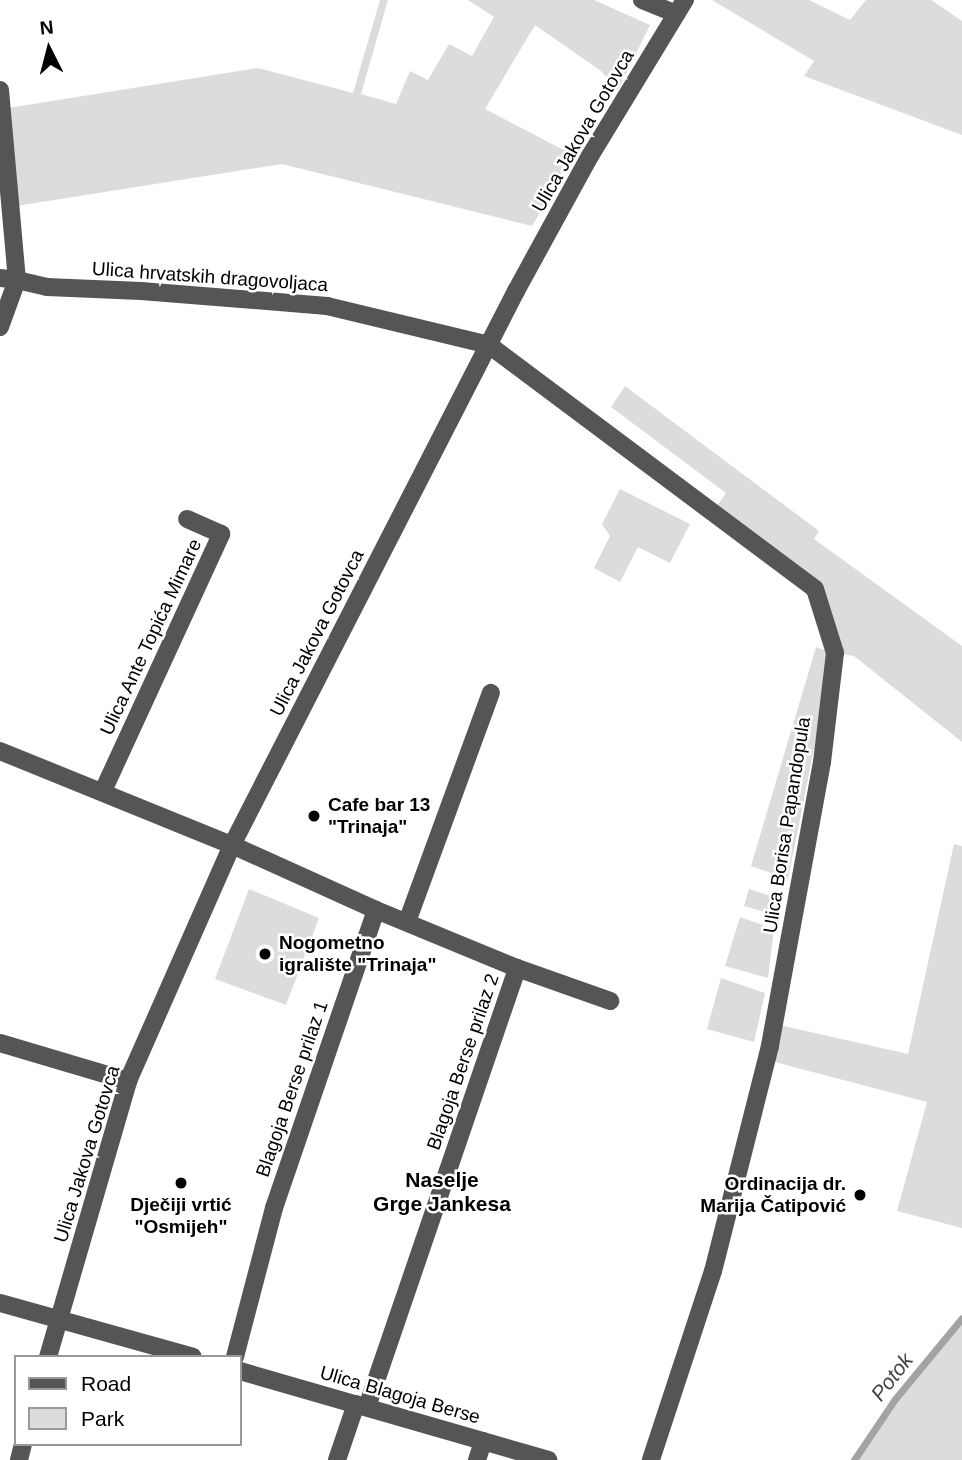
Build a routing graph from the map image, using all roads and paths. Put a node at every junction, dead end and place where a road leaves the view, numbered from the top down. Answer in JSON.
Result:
{"nodes":[{"id":1,"x":642,"y":0,"type":"edge"},
{"id":2,"x":681,"y":7,"type":"edge"},
{"id":3,"x":0,"y":90,"type":"edge"},
{"id":4,"x":8,"y":279,"type":"edge"},
{"id":5,"x":0,"y":327,"type":"edge"},
{"id":6,"x":489,"y":345,"type":"junction"},
{"id":7,"x":187,"y":519,"type":"dead end"},
{"id":8,"x":491,"y":693,"type":"dead end"},
{"id":9,"x":0,"y":751,"type":"edge"},
{"id":10,"x":103,"y":791,"type":"junction"},
{"id":11,"x":232,"y":845,"type":"junction"},
{"id":12,"x":376,"y":909,"type":"junction"},
{"id":13,"x":407,"y":922,"type":"junction"},
{"id":14,"x":517,"y":968,"type":"junction"},
{"id":15,"x":610,"y":1002,"type":"dead end"},
{"id":16,"x":0,"y":1042,"type":"edge"},
{"id":17,"x":128,"y":1081,"type":"junction"},
{"id":18,"x":0,"y":1303,"type":"edge"},
{"id":19,"x":60,"y":1318,"type":"junction"},
{"id":20,"x":49,"y":1355,"type":"edge"},
{"id":21,"x":186,"y":1355,"type":"edge"},
{"id":22,"x":236,"y":1355,"type":"edge"},
{"id":23,"x":242,"y":1371,"type":"edge"},
{"id":24,"x":361,"y":1406,"type":"junction"},
{"id":25,"x":484,"y":1441,"type":"junction"},
{"id":26,"x":337,"y":1460,"type":"edge"},
{"id":27,"x":477,"y":1460,"type":"edge"},
{"id":28,"x":548,"y":1460,"type":"edge"},
{"id":29,"x":651,"y":1460,"type":"edge"}],
"edges":[{"from":1,"to":2,"type":"street"},
{"from":2,"to":6,"type":"street","name":"Ulica Jakova Gotovca"},
{"from":3,"to":4,"type":"street"},
{"from":4,"to":5,"type":"street"},
{"from":4,"to":6,"type":"street","name":"Ulica hrvatskih dragovoljaca"},
{"from":6,"to":11,"type":"street","name":"Ulica Jakova Gotovca"},
{"from":6,"to":29,"type":"street","name":"Ulica Borisa Papandopula"},
{"from":7,"to":10,"type":"street","name":"Ulica Ante Topića Mimare"},
{"from":8,"to":13,"type":"street"},
{"from":9,"to":10,"type":"street"},
{"from":10,"to":11,"type":"street"},
{"from":11,"to":12,"type":"street"},
{"from":11,"to":17,"type":"street","name":"Ulica Jakova Gotovca"},
{"from":12,"to":13,"type":"street","name":"Blagoja Berse prilaz 2"},
{"from":12,"to":22,"type":"street","name":"Blagoja Berse prilaz 1"},
{"from":13,"to":14,"type":"street","name":"Blagoja Berse prilaz 2"},
{"from":14,"to":15,"type":"street","name":"Blagoja Berse prilaz 2"},
{"from":14,"to":24,"type":"street","name":"Blagoja Berse prilaz 2"},
{"from":16,"to":17,"type":"street"},
{"from":17,"to":19,"type":"street","name":"Ulica Jakova Gotovca"},
{"from":18,"to":19,"type":"street"},
{"from":19,"to":20,"type":"street","name":"Ulica Jakova Gotovca"},
{"from":19,"to":21,"type":"street"},
{"from":23,"to":24,"type":"street","name":"Ulica Blagoja Berse"},
{"from":24,"to":25,"type":"street","name":"Ulica Blagoja Berse"},
{"from":24,"to":26,"type":"street","name":"Blagoja Berse prilaz 2"},
{"from":25,"to":27,"type":"street"},
{"from":25,"to":28,"type":"street","name":"Ulica Blagoja Berse"}]}
